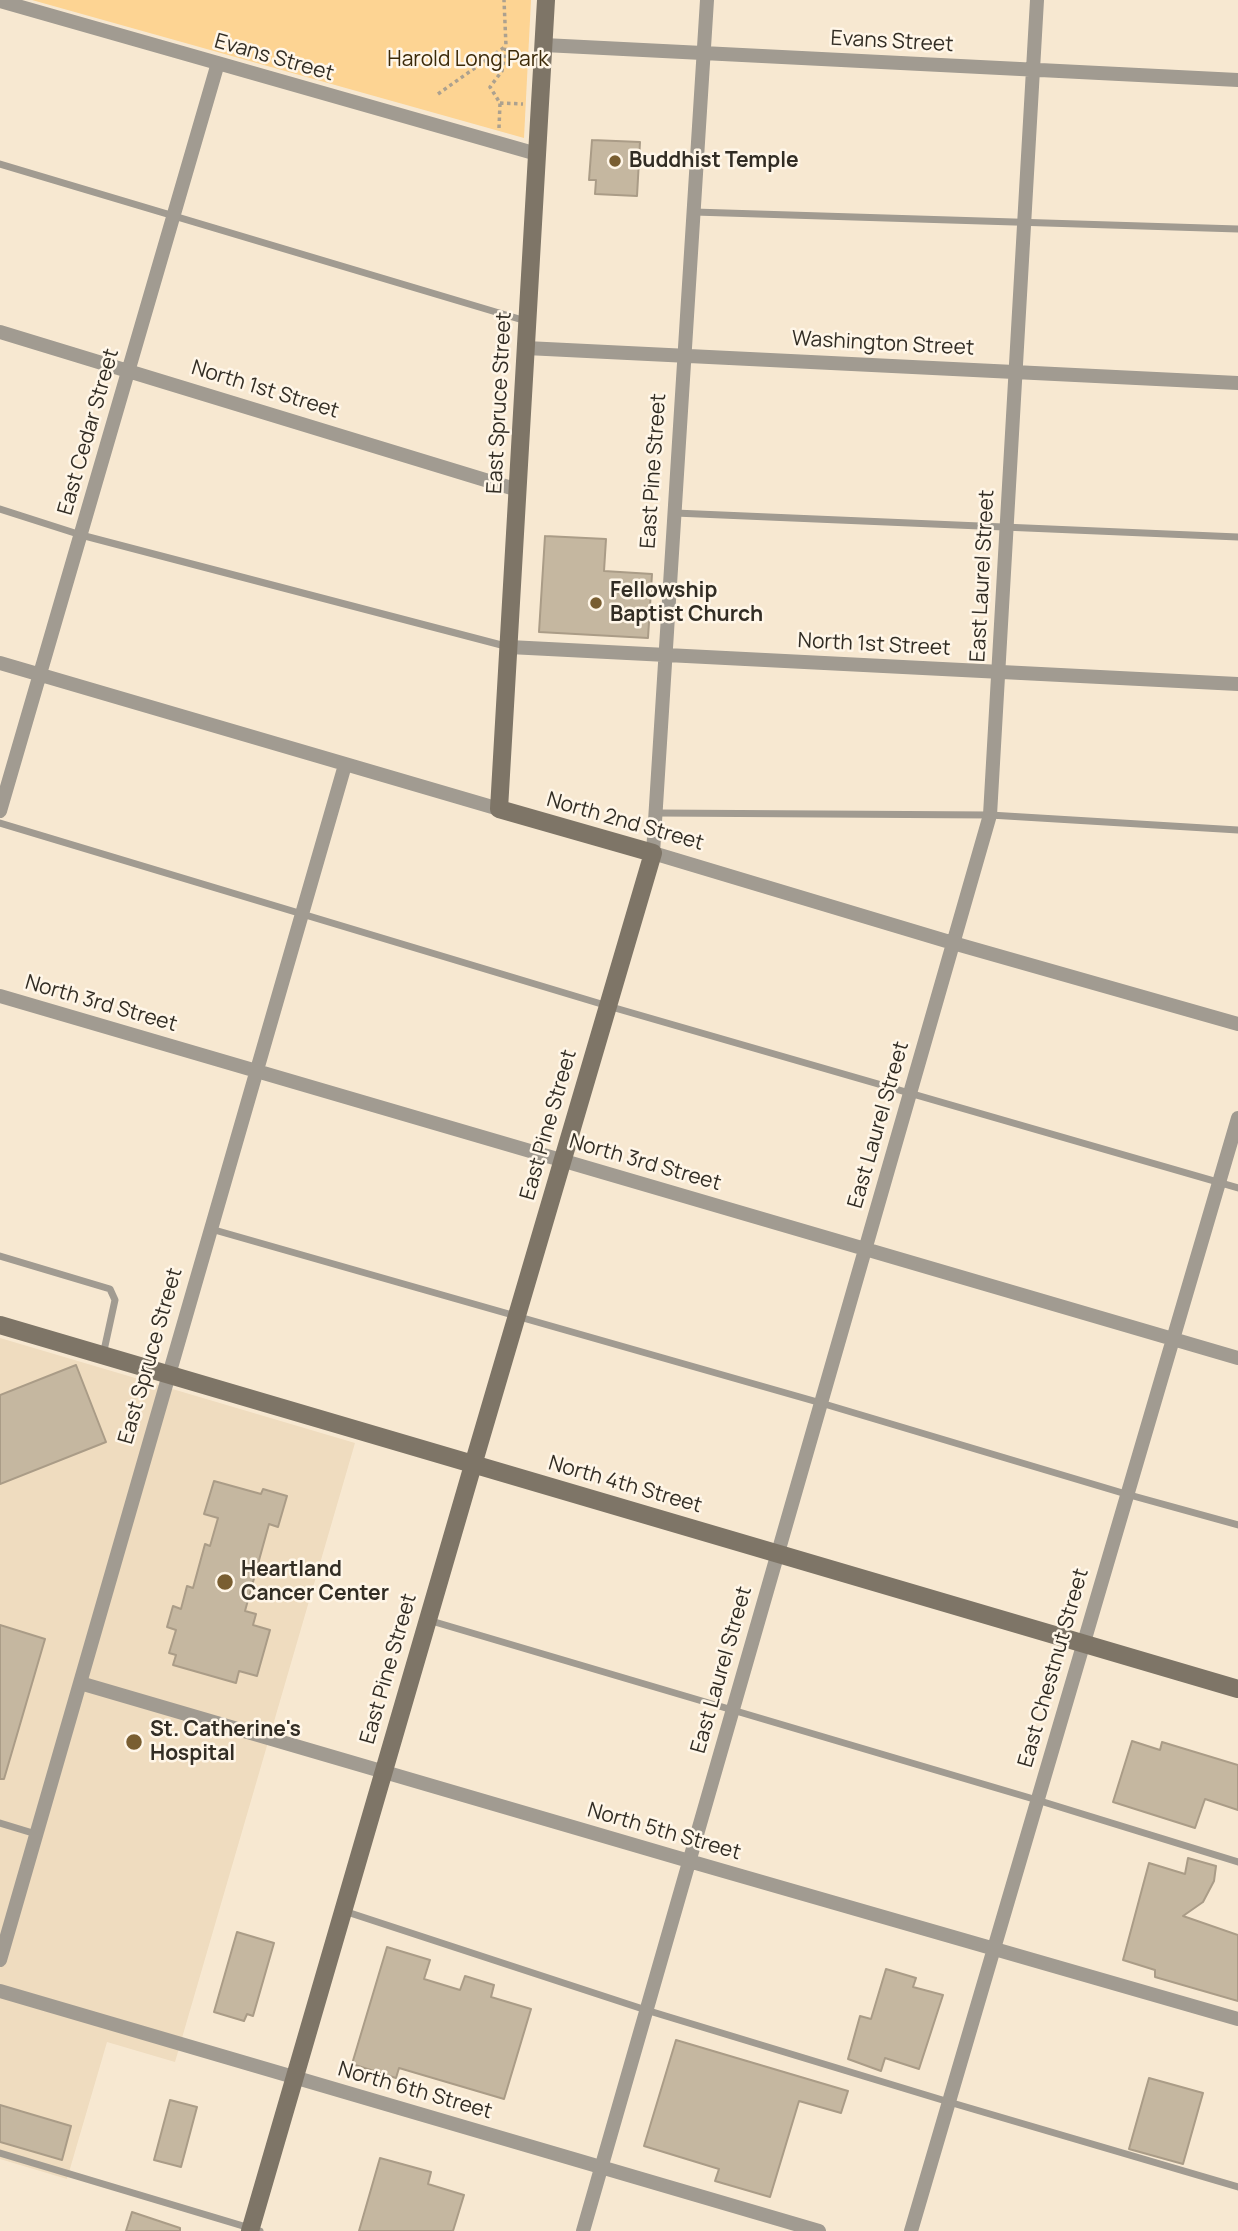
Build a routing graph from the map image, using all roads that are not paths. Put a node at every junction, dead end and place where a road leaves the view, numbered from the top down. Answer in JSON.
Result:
{"nodes":[{"id":1,"x":546,"y":0,"type":"edge"},
{"id":2,"x":707,"y":0,"type":"edge"},
{"id":3,"x":1037,"y":0,"type":"edge"},
{"id":4,"x":9,"y":2,"type":"edge"},
{"id":5,"x":544,"y":45,"type":"junction"},
{"id":6,"x":703,"y":53,"type":"junction"},
{"id":7,"x":218,"y":64,"type":"junction"},
{"id":8,"x":1033,"y":70,"type":"junction"},
{"id":9,"x":1238,"y":80,"type":"edge"},
{"id":10,"x":537,"y":154,"type":"junction"},
{"id":11,"x":0,"y":164,"type":"edge"},
{"id":12,"x":694,"y":212,"type":"junction"},
{"id":13,"x":174,"y":215,"type":"junction"},
{"id":14,"x":1024,"y":224,"type":"junction"},
{"id":15,"x":1238,"y":229,"type":"edge"},
{"id":16,"x":528,"y":322,"type":"junction"},
{"id":17,"x":0,"y":332,"type":"edge"},
{"id":18,"x":526,"y":348,"type":"junction"},
{"id":19,"x":684,"y":356,"type":"junction"},
{"id":20,"x":128,"y":371,"type":"junction"},
{"id":21,"x":1016,"y":372,"type":"junction"},
{"id":22,"x":1238,"y":383,"type":"edge"},
{"id":23,"x":518,"y":490,"type":"junction"},
{"id":24,"x":0,"y":509,"type":"edge"},
{"id":25,"x":675,"y":513,"type":"junction"},
{"id":26,"x":1007,"y":526,"type":"junction"},
{"id":27,"x":81,"y":535,"type":"junction"},
{"id":28,"x":1238,"y":537,"type":"edge"},
{"id":29,"x":509,"y":647,"type":"junction"},
{"id":30,"x":666,"y":655,"type":"junction"},
{"id":31,"x":0,"y":663,"type":"edge"},
{"id":32,"x":998,"y":672,"type":"junction"},
{"id":33,"x":40,"y":675,"type":"junction"},
{"id":34,"x":1238,"y":684,"type":"edge"},
{"id":35,"x":345,"y":765,"type":"junction"},
{"id":36,"x":499,"y":809,"type":"junction"},
{"id":37,"x":0,"y":811,"type":"edge"},
{"id":38,"x":656,"y":813,"type":"junction"},
{"id":39,"x":990,"y":815,"type":"junction"},
{"id":40,"x":0,"y":823,"type":"edge"},
{"id":41,"x":1238,"y":830,"type":"edge"},
{"id":42,"x":653,"y":853,"type":"junction"},
{"id":43,"x":302,"y":914,"type":"junction"},
{"id":44,"x":953,"y":943,"type":"junction"},
{"id":45,"x":0,"y":996,"type":"edge"},
{"id":46,"x":608,"y":1006,"type":"junction"},
{"id":47,"x":1238,"y":1024,"type":"edge"},
{"id":48,"x":257,"y":1071,"type":"junction"},
{"id":49,"x":911,"y":1092,"type":"junction"},
{"id":50,"x":1238,"y":1118,"type":"edge"},
{"id":51,"x":562,"y":1160,"type":"junction"},
{"id":52,"x":1219,"y":1182,"type":"junction"},
{"id":53,"x":1238,"y":1188,"type":"edge"},
{"id":54,"x":211,"y":1229,"type":"junction"},
{"id":55,"x":865,"y":1249,"type":"junction"},
{"id":56,"x":0,"y":1256,"type":"edge"},
{"id":57,"x":516,"y":1317,"type":"junction"},
{"id":58,"x":0,"y":1325,"type":"edge"},
{"id":59,"x":1172,"y":1338,"type":"junction"},
{"id":60,"x":103,"y":1355,"type":"junction"},
{"id":61,"x":1238,"y":1358,"type":"edge"},
{"id":62,"x":169,"y":1374,"type":"junction"},
{"id":63,"x":821,"y":1403,"type":"junction"},
{"id":64,"x":473,"y":1465,"type":"junction"},
{"id":65,"x":1126,"y":1494,"type":"junction"},
{"id":66,"x":1238,"y":1525,"type":"edge"},
{"id":67,"x":778,"y":1553,"type":"junction"},
{"id":68,"x":428,"y":1620,"type":"junction"},
{"id":69,"x":1083,"y":1643,"type":"junction"},
{"id":70,"x":80,"y":1683,"type":"junction"},
{"id":71,"x":1238,"y":1689,"type":"edge"},
{"id":72,"x":733,"y":1710,"type":"junction"},
{"id":73,"x":383,"y":1772,"type":"junction"},
{"id":74,"x":1037,"y":1800,"type":"junction"},
{"id":75,"x":0,"y":1823,"type":"edge"},
{"id":76,"x":36,"y":1834,"type":"junction"},
{"id":77,"x":689,"y":1861,"type":"junction"},
{"id":78,"x":1238,"y":1862,"type":"edge"},
{"id":79,"x":343,"y":1911,"type":"junction"},
{"id":80,"x":993,"y":1949,"type":"junction"},
{"id":81,"x":0,"y":1960,"type":"edge"},
{"id":82,"x":0,"y":1991,"type":"edge"},
{"id":83,"x":646,"y":2010,"type":"junction"},
{"id":84,"x":1238,"y":2019,"type":"edge"},
{"id":85,"x":295,"y":2078,"type":"junction"},
{"id":86,"x":949,"y":2102,"type":"junction"},
{"id":87,"x":0,"y":2152,"type":"edge"},
{"id":88,"x":601,"y":2168,"type":"junction"},
{"id":89,"x":1238,"y":2187,"type":"edge"},
{"id":90,"x":254,"y":2230,"type":"edge"},
{"id":91,"x":583,"y":2231,"type":"edge"},
{"id":92,"x":820,"y":2231,"type":"edge"},
{"id":93,"x":911,"y":2231,"type":"edge"}],
"edges":[{"from":1,"to":5,"type":"street","name":"East Spruce Street"},
{"from":2,"to":6,"type":"street","name":"East Pine Street"},
{"from":3,"to":8,"type":"street","name":"East Laurel Street"},
{"from":4,"to":7,"type":"street","name":"Evans Street"},
{"from":5,"to":6,"type":"street","name":"Evans Street"},
{"from":5,"to":10,"type":"street","name":"East Spruce Street"},
{"from":6,"to":8,"type":"street","name":"Evans Street"},
{"from":6,"to":12,"type":"street","name":"East Pine Street"},
{"from":7,"to":10,"type":"street","name":"Evans Street"},
{"from":7,"to":13,"type":"street","name":"East Cedar Street"},
{"from":8,"to":9,"type":"street","name":"Evans Street"},
{"from":8,"to":14,"type":"street","name":"East Laurel Street"},
{"from":10,"to":16,"type":"street","name":"East Spruce Street"},
{"from":11,"to":13,"type":"lane"},
{"from":12,"to":14,"type":"lane"},
{"from":12,"to":19,"type":"street","name":"East Pine Street"},
{"from":13,"to":16,"type":"lane"},
{"from":13,"to":20,"type":"street","name":"East Cedar Street"},
{"from":14,"to":15,"type":"lane"},
{"from":14,"to":21,"type":"street","name":"East Laurel Street"},
{"from":16,"to":18,"type":"street","name":"East Spruce Street"},
{"from":17,"to":20,"type":"street","name":"North 1st Street"},
{"from":18,"to":19,"type":"street","name":"Washington Street"},
{"from":18,"to":23,"type":"street","name":"East Spruce Street"},
{"from":19,"to":21,"type":"street","name":"Washington Street"},
{"from":19,"to":25,"type":"street","name":"East Pine Street"},
{"from":20,"to":23,"type":"street","name":"North 1st Street"},
{"from":20,"to":27,"type":"street","name":"East Cedar Street"},
{"from":21,"to":22,"type":"street","name":"Washington Street"},
{"from":21,"to":26,"type":"street","name":"East Laurel Street"},
{"from":23,"to":29,"type":"street","name":"East Spruce Street"},
{"from":24,"to":27,"type":"lane"},
{"from":25,"to":26,"type":"lane"},
{"from":25,"to":30,"type":"street","name":"East Pine Street"},
{"from":26,"to":28,"type":"lane"},
{"from":26,"to":32,"type":"street","name":"East Laurel Street"},
{"from":27,"to":29,"type":"lane"},
{"from":27,"to":33,"type":"street","name":"East Cedar Street"},
{"from":29,"to":30,"type":"street","name":"North 1st Street"},
{"from":29,"to":36,"type":"street","name":"East Spruce Street"},
{"from":30,"to":32,"type":"street","name":"North 1st Street"},
{"from":30,"to":38,"type":"street","name":"East Pine Street"},
{"from":31,"to":33,"type":"street","name":"North 2nd Street"},
{"from":32,"to":34,"type":"street","name":"North 1st Street"},
{"from":32,"to":39,"type":"street","name":"East Laurel Street"},
{"from":33,"to":35,"type":"street","name":"North 2nd Street"},
{"from":33,"to":37,"type":"street","name":"East Cedar Street"},
{"from":35,"to":36,"type":"street","name":"North 2nd Street"},
{"from":35,"to":43,"type":"street","name":"East Spruce Street"},
{"from":36,"to":42,"type":"street","name":"North 2nd Street"},
{"from":38,"to":39,"type":"lane"},
{"from":38,"to":42,"type":"street","name":"East Pine Street"},
{"from":39,"to":41,"type":"lane"},
{"from":39,"to":44,"type":"street","name":"East Laurel Street"},
{"from":40,"to":43,"type":"lane"},
{"from":42,"to":44,"type":"street","name":"North 2nd Street"},
{"from":42,"to":46,"type":"street","name":"East Pine Street"},
{"from":43,"to":46,"type":"lane"},
{"from":43,"to":48,"type":"street","name":"East Spruce Street"},
{"from":44,"to":47,"type":"street","name":"North 2nd Street"},
{"from":44,"to":49,"type":"street","name":"East Laurel Street"},
{"from":45,"to":48,"type":"street","name":"North 3rd Street"},
{"from":46,"to":49,"type":"lane"},
{"from":46,"to":51,"type":"street","name":"East Pine Street"},
{"from":48,"to":51,"type":"street","name":"North 3rd Street"},
{"from":48,"to":54,"type":"street","name":"East Spruce Street"},
{"from":49,"to":52,"type":"lane"},
{"from":49,"to":55,"type":"street","name":"East Laurel Street"},
{"from":50,"to":52,"type":"street","name":"East Chestnut Street"},
{"from":51,"to":55,"type":"street","name":"North 3rd Street"},
{"from":51,"to":57,"type":"street","name":"East Pine Street"},
{"from":52,"to":53,"type":"lane"},
{"from":52,"to":59,"type":"street","name":"East Chestnut Street"},
{"from":54,"to":57,"type":"lane"},
{"from":54,"to":62,"type":"street","name":"East Spruce Street"},
{"from":55,"to":59,"type":"street","name":"North 3rd Street"},
{"from":55,"to":63,"type":"street","name":"East Laurel Street"},
{"from":56,"to":60,"type":"lane"},
{"from":57,"to":63,"type":"lane"},
{"from":57,"to":64,"type":"street","name":"East Pine Street"},
{"from":58,"to":60,"type":"street","name":"North 4th Street"},
{"from":59,"to":61,"type":"street","name":"North 3rd Street"},
{"from":59,"to":65,"type":"street","name":"East Chestnut Street"},
{"from":60,"to":62,"type":"street","name":"North 4th Street"},
{"from":62,"to":64,"type":"street","name":"North 4th Street"},
{"from":62,"to":70,"type":"street","name":"East Spruce Street"},
{"from":63,"to":65,"type":"lane"},
{"from":63,"to":67,"type":"street","name":"East Laurel Street"},
{"from":64,"to":67,"type":"street","name":"North 4th Street"},
{"from":64,"to":68,"type":"street","name":"East Pine Street"},
{"from":65,"to":66,"type":"lane"},
{"from":65,"to":69,"type":"street","name":"East Chestnut Street"},
{"from":67,"to":69,"type":"street","name":"North 4th Street"},
{"from":67,"to":72,"type":"street","name":"East Laurel Street"},
{"from":68,"to":72,"type":"lane"},
{"from":68,"to":73,"type":"street","name":"East Pine Street"},
{"from":69,"to":71,"type":"street","name":"North 4th Street"},
{"from":69,"to":74,"type":"street","name":"East Chestnut Street"},
{"from":70,"to":73,"type":"street","name":"North 5th Street"},
{"from":70,"to":76,"type":"street","name":"East Spruce Street"},
{"from":72,"to":74,"type":"lane"},
{"from":72,"to":77,"type":"street","name":"East Laurel Street"},
{"from":73,"to":77,"type":"street","name":"North 5th Street"},
{"from":73,"to":79,"type":"street","name":"East Pine Street"},
{"from":74,"to":78,"type":"lane"},
{"from":74,"to":80,"type":"street","name":"East Chestnut Street"},
{"from":75,"to":76,"type":"lane"},
{"from":76,"to":81,"type":"street","name":"East Spruce Street"},
{"from":77,"to":80,"type":"street","name":"North 5th Street"},
{"from":77,"to":83,"type":"street","name":"East Laurel Street"},
{"from":79,"to":83,"type":"lane"},
{"from":79,"to":85,"type":"street","name":"East Pine Street"},
{"from":80,"to":84,"type":"street","name":"North 5th Street"},
{"from":80,"to":86,"type":"street","name":"East Chestnut Street"},
{"from":82,"to":85,"type":"street","name":"North 6th Street"},
{"from":83,"to":86,"type":"lane"},
{"from":83,"to":88,"type":"street","name":"East Laurel Street"},
{"from":85,"to":88,"type":"street","name":"North 6th Street"},
{"from":85,"to":90,"type":"street","name":"East Pine Street"},
{"from":86,"to":89,"type":"lane"},
{"from":86,"to":93,"type":"street","name":"East Chestnut Street"},
{"from":87,"to":90,"type":"lane"},
{"from":88,"to":91,"type":"street","name":"East Laurel Street"},
{"from":88,"to":92,"type":"street","name":"North 6th Street"}]}
